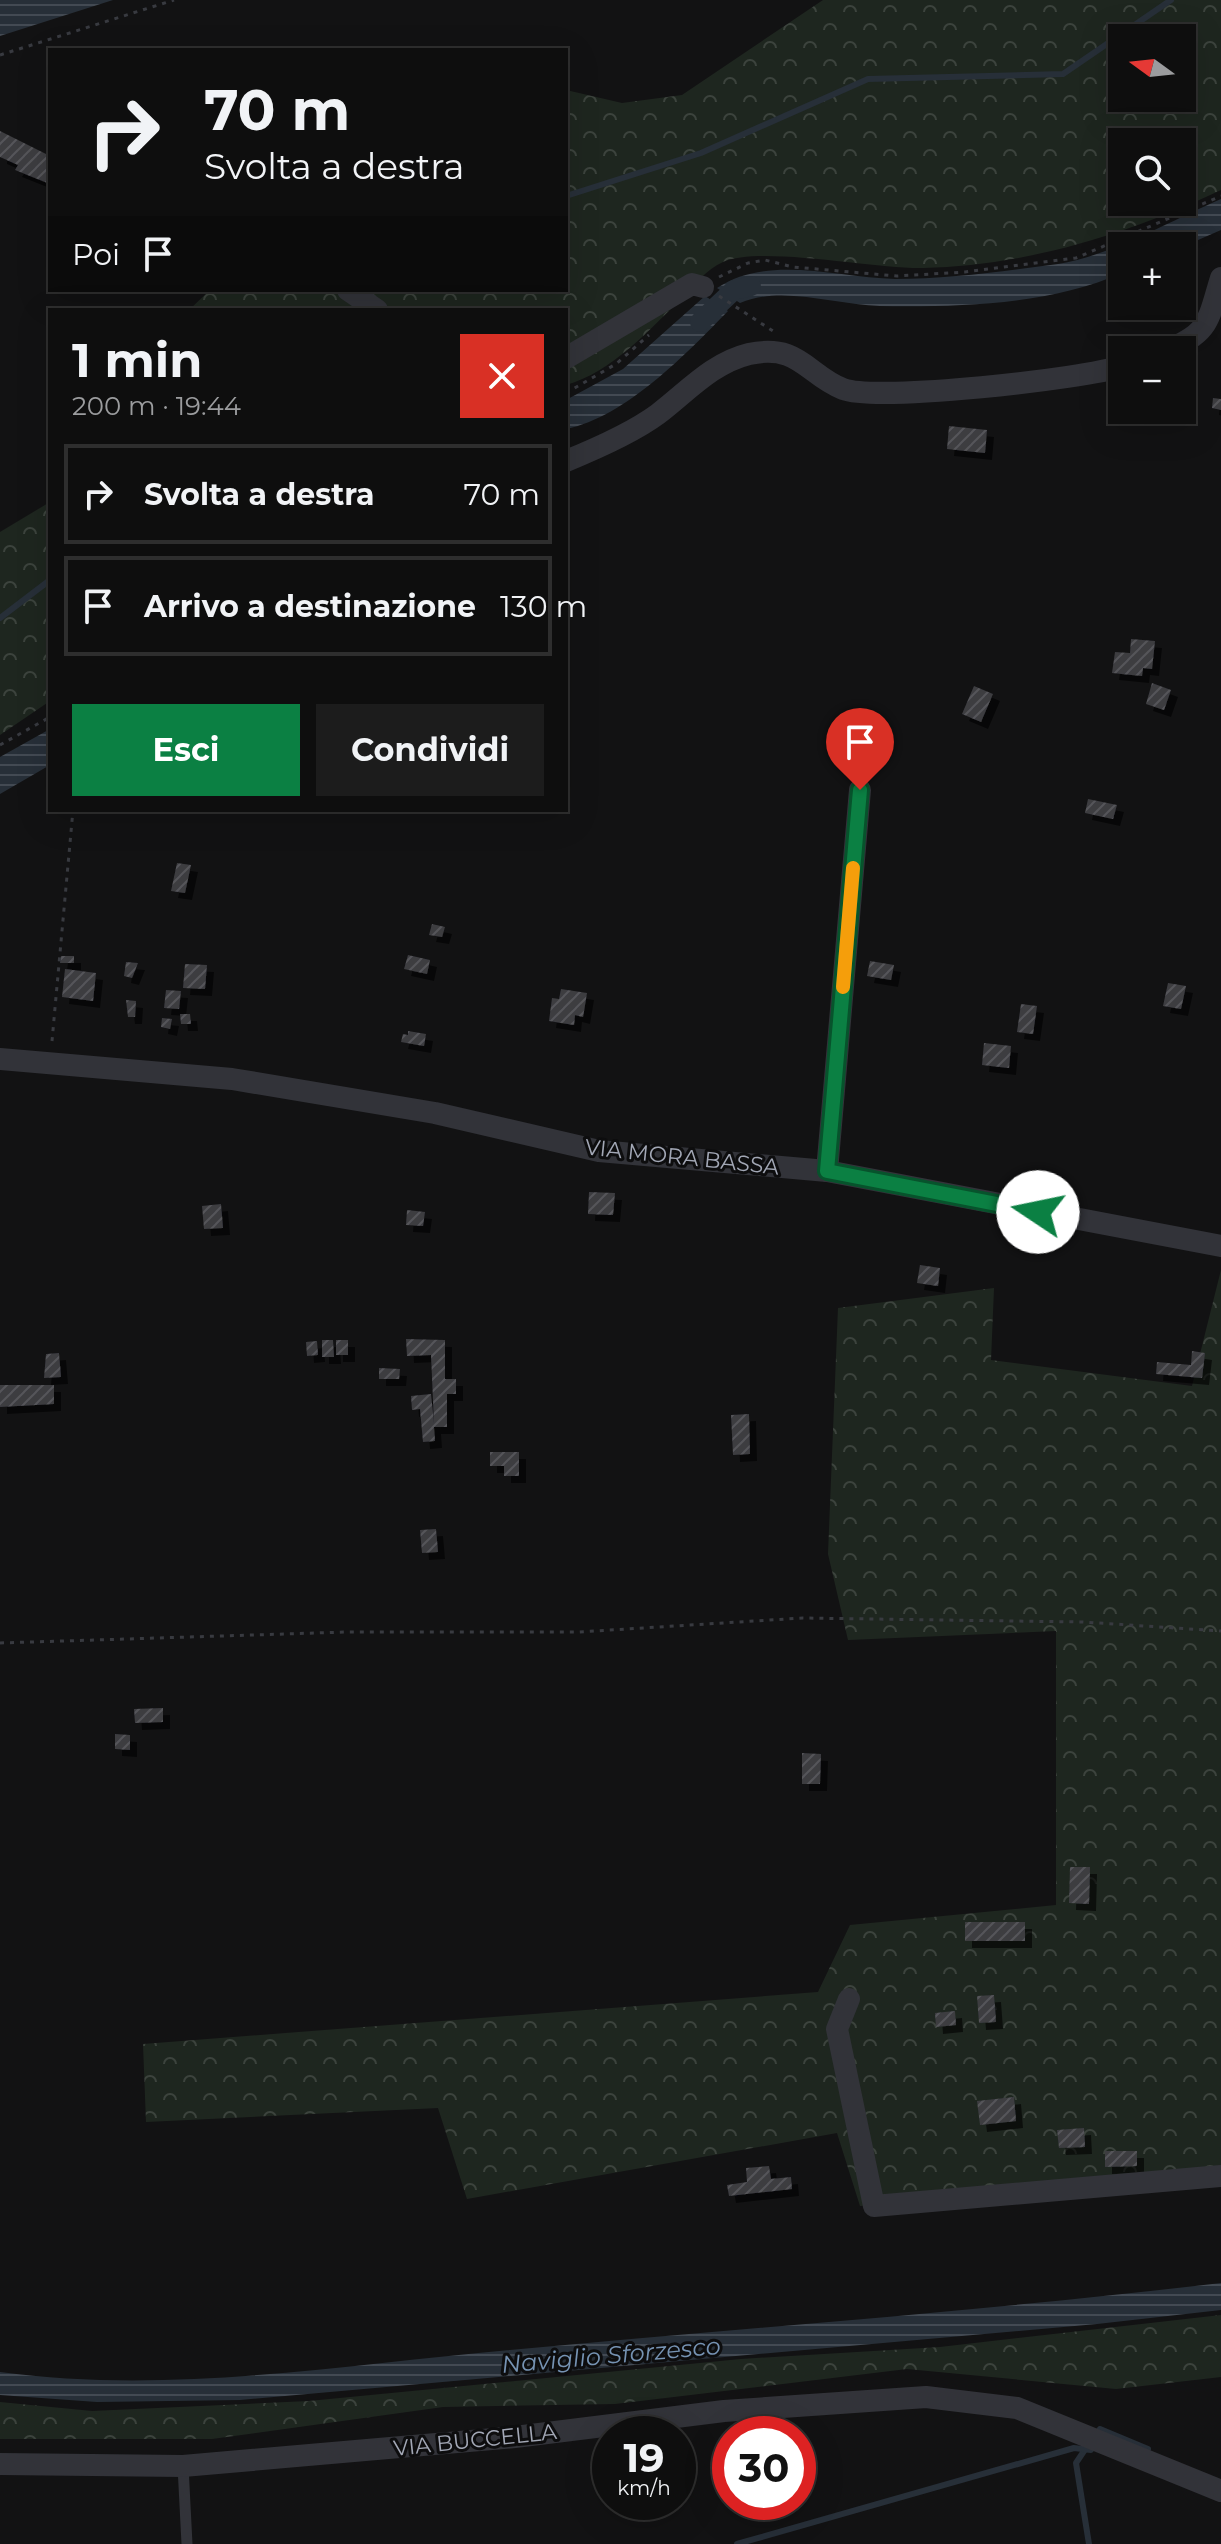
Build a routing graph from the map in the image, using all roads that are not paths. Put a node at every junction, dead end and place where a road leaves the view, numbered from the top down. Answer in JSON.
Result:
{"nodes":[{"id":1,"x":1221,"y":278,"type":"edge"},
{"id":2,"x":706,"y":289,"type":"road end"},
{"id":3,"x":1196,"y":336,"type":"edge"},
{"id":4,"x":568,"y":357,"type":"edge"},
{"id":5,"x":1108,"y":368,"type":"edge"},
{"id":6,"x":568,"y":460,"type":"edge"},
{"id":7,"x":860,"y":790,"type":"dead end"},
{"id":8,"x":0,"y":1059,"type":"edge"},
{"id":9,"x":827,"y":1171,"type":"junction"},
{"id":10,"x":1221,"y":1246,"type":"edge"},
{"id":11,"x":849,"y":1999,"type":"dead end"},
{"id":12,"x":1221,"y":2176,"type":"edge"},
{"id":13,"x":0,"y":2464,"type":"edge"},
{"id":14,"x":183,"y":2466,"type":"junction"},
{"id":15,"x":1221,"y":2491,"type":"edge"},
{"id":16,"x":187,"y":2544,"type":"edge"}],
"edges":[{"from":1,"to":3,"type":"street"},
{"from":2,"to":4,"type":"street"},
{"from":5,"to":6,"type":"street"},
{"from":7,"to":9,"type":"street"},
{"from":8,"to":9,"type":"street","name":"VIA MORA BASSA"},
{"from":9,"to":10,"type":"street","name":"VIA MORA BASSA"},
{"from":11,"to":12,"type":"street"},
{"from":13,"to":14,"type":"street","name":"VIA BUCCELLA"},
{"from":14,"to":15,"type":"street","name":"VIA BUCCELLA"},
{"from":14,"to":16,"type":"lane"}]}
